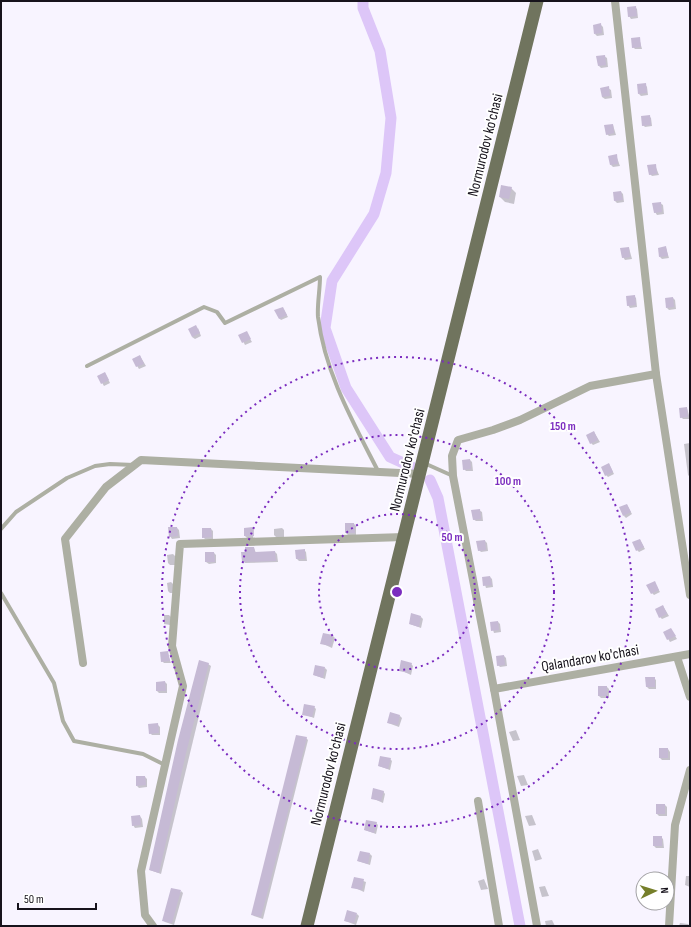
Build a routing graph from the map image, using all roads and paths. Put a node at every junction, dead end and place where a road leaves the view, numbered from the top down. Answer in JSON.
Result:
{"nodes":[{"id":1,"x":537,"y":1,"type":"edge"},
{"id":2,"x":615,"y":1,"type":"edge"},
{"id":3,"x":87,"y":366,"type":"dead end"},
{"id":4,"x":656,"y":374,"type":"junction"},
{"id":5,"x":135,"y":465,"type":"junction"},
{"id":6,"x":421,"y":468,"type":"junction"},
{"id":7,"x":378,"y":472,"type":"junction"},
{"id":8,"x":453,"y":476,"type":"junction"},
{"id":9,"x":1,"y":529,"type":"edge"},
{"id":10,"x":404,"y":537,"type":"junction"},
{"id":11,"x":1,"y":593,"type":"edge"},
{"id":12,"x":690,"y":595,"type":"edge"},
{"id":13,"x":690,"y":654,"type":"edge"},
{"id":14,"x":677,"y":657,"type":"junction"},
{"id":15,"x":83,"y":663,"type":"dead end"},
{"id":16,"x":494,"y":689,"type":"junction"},
{"id":17,"x":690,"y":697,"type":"edge"},
{"id":18,"x":165,"y":765,"type":"junction"},
{"id":19,"x":690,"y":770,"type":"edge"},
{"id":20,"x":478,"y":801,"type":"dead end"},
{"id":21,"x":153,"y":926,"type":"edge"},
{"id":22,"x":307,"y":926,"type":"edge"},
{"id":23,"x":499,"y":926,"type":"edge"},
{"id":24,"x":537,"y":926,"type":"edge"},
{"id":25,"x":669,"y":926,"type":"edge"}],
"edges":[{"from":1,"to":6,"type":"main road","name":"Normurodov ko'chasi"},
{"from":2,"to":4,"type":"street"},
{"from":3,"to":7,"type":"lane"},
{"from":4,"to":8,"type":"street"},
{"from":4,"to":12,"type":"street"},
{"from":5,"to":7,"type":"street"},
{"from":5,"to":9,"type":"lane"},
{"from":5,"to":15,"type":"street"},
{"from":6,"to":7,"type":"street"},
{"from":6,"to":8,"type":"lane"},
{"from":6,"to":10,"type":"main road","name":"Normurodov ko'chasi"},
{"from":8,"to":16,"type":"street"},
{"from":10,"to":18,"type":"street"},
{"from":10,"to":22,"type":"main road","name":"Normurodov ko'chasi"},
{"from":11,"to":18,"type":"lane"},
{"from":13,"to":14,"type":"street","name":"Qalandarov ko'chasi"},
{"from":14,"to":16,"type":"street","name":"Qalandarov ko'chasi"},
{"from":14,"to":17,"type":"street"},
{"from":16,"to":24,"type":"street"},
{"from":18,"to":21,"type":"street"},
{"from":19,"to":25,"type":"street"},
{"from":20,"to":23,"type":"street"}]}
